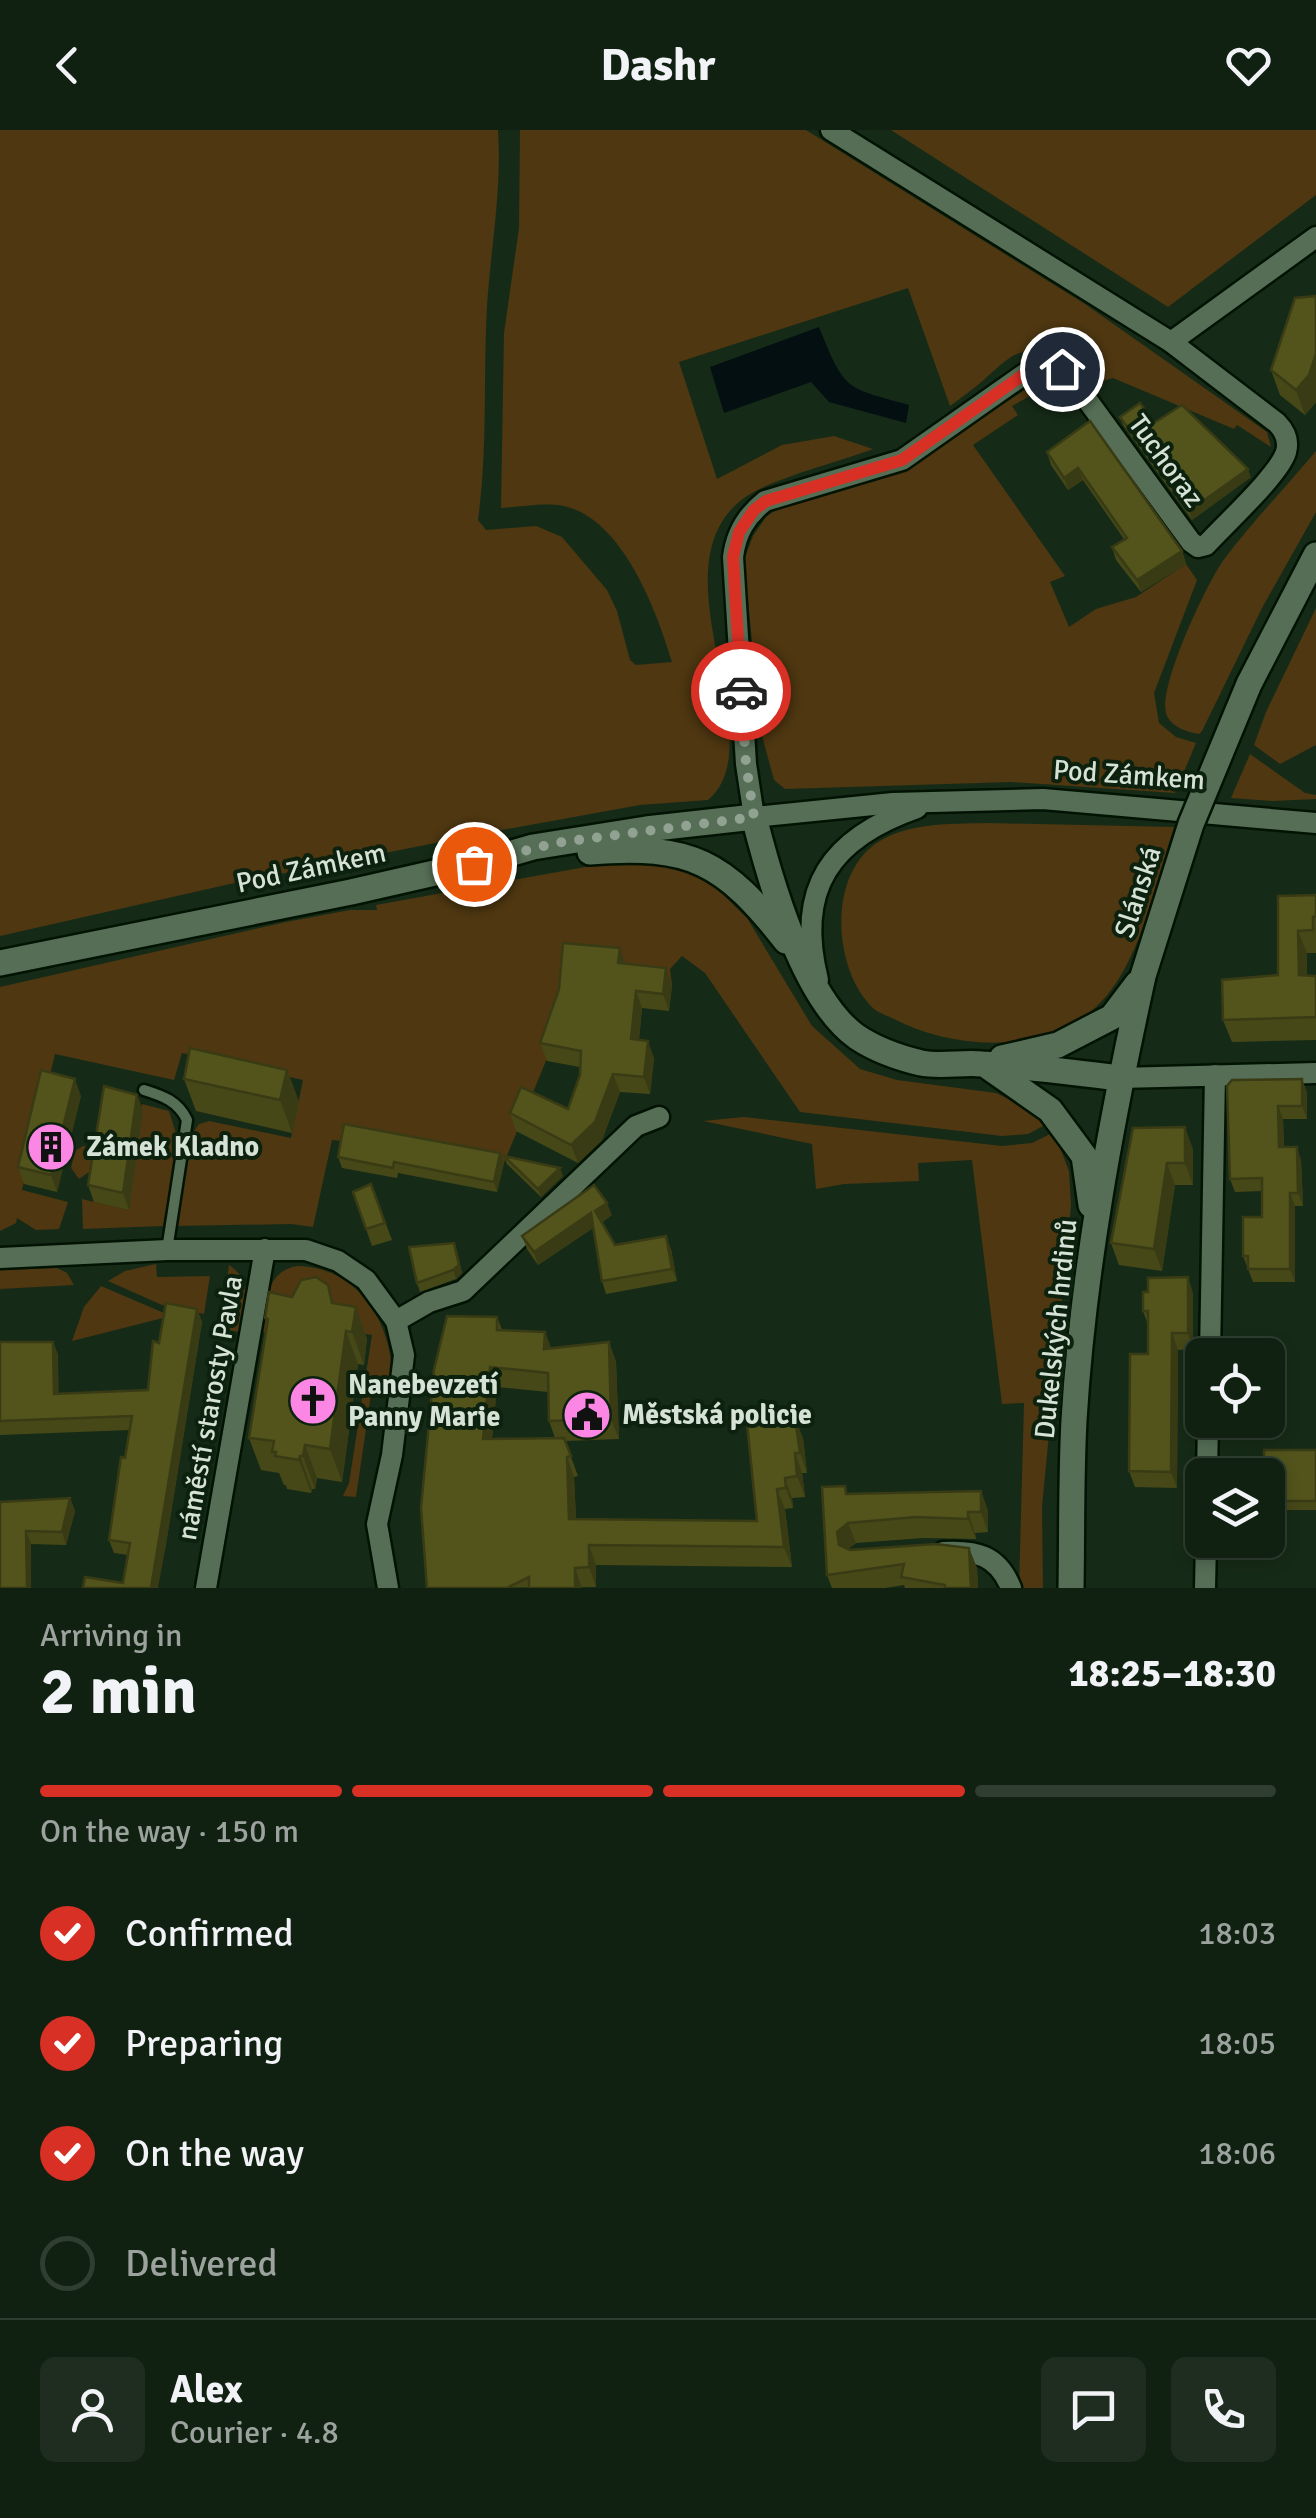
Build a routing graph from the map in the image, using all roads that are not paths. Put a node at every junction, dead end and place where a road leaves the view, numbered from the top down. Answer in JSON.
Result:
{"nodes":[{"id":1,"x":832,"y":130,"type":"edge"},
{"id":2,"x":1316,"y":237,"type":"edge"},
{"id":3,"x":1171,"y":342,"type":"junction"},
{"id":4,"x":1316,"y":555,"type":"edge"},
{"id":5,"x":938,"y":800,"type":"junction"},
{"id":6,"x":754,"y":817,"type":"junction"},
{"id":7,"x":1316,"y":823,"type":"edge"},
{"id":8,"x":474,"y":864,"type":"junction"},
{"id":9,"x":0,"y":963,"type":"edge"},
{"id":10,"x":804,"y":965,"type":"junction"},
{"id":11,"x":1143,"y":976,"type":"junction"},
{"id":12,"x":823,"y":996,"type":"junction"},
{"id":13,"x":981,"y":1064,"type":"junction"},
{"id":14,"x":1316,"y":1073,"type":"edge"},
{"id":15,"x":1215,"y":1076,"type":"junction"},
{"id":16,"x":1120,"y":1078,"type":"junction"},
{"id":17,"x":144,"y":1090,"type":"dead end"},
{"id":18,"x":659,"y":1117,"type":"dead end"},
{"id":19,"x":1095,"y":1230,"type":"junction"},
{"id":20,"x":265,"y":1249,"type":"junction"},
{"id":21,"x":167,"y":1250,"type":"junction"},
{"id":22,"x":0,"y":1258,"type":"edge"},
{"id":23,"x":396,"y":1320,"type":"junction"},
{"id":24,"x":1210,"y":1338,"type":"edge"},
{"id":25,"x":915,"y":1554,"type":"edge"},
{"id":26,"x":1206,"y":1558,"type":"edge"},
{"id":27,"x":206,"y":1588,"type":"edge"},
{"id":28,"x":388,"y":1588,"type":"edge"},
{"id":29,"x":1011,"y":1588,"type":"edge"},
{"id":30,"x":1071,"y":1588,"type":"edge"},
{"id":31,"x":1205,"y":1588,"type":"edge"}],
"edges":[{"from":1,"to":3,"type":"street"},
{"from":2,"to":3,"type":"street"},
{"from":3,"to":6,"type":"street","name":"Tuchoraz"},
{"from":4,"to":11,"type":"main road","name":"Slánská","bridge":true},
{"from":5,"to":6,"type":"street","name":"Pod Zámkem"},
{"from":5,"to":7,"type":"street","name":"Pod Zámkem"},
{"from":5,"to":12,"type":"street","name":"Pod Zámkem"},
{"from":6,"to":8,"type":"main road","name":"Pod Zámkem"},
{"from":6,"to":10,"type":"main road","name":"Pod Zámkem"},
{"from":8,"to":9,"type":"main road","name":"Pod Zámkem"},
{"from":8,"to":10,"type":"main road"},
{"from":10,"to":12,"type":"main road","name":"Pod Zámkem"},
{"from":11,"to":13,"type":"main road"},
{"from":11,"to":16,"type":"main road","name":"Slánská"},
{"from":12,"to":13,"type":"main road","name":"Pod Zámkem"},
{"from":13,"to":16,"type":"main road","name":"Pod Zámkem"},
{"from":13,"to":19,"type":"main road"},
{"from":14,"to":15,"type":"street"},
{"from":15,"to":16,"type":"street"},
{"from":15,"to":24,"type":"street"},
{"from":16,"to":19,"type":"main road","name":"Dukelských hrdinů"},
{"from":17,"to":21,"type":"lane"},
{"from":18,"to":23,"type":"street"},
{"from":19,"to":30,"type":"main road","name":"Dukelských hrdinů"},
{"from":20,"to":21,"type":"street"},
{"from":20,"to":23,"type":"street","name":"náměstí starosty Pavla"},
{"from":20,"to":27,"type":"street","name":"náměstí starosty Pavla"},
{"from":21,"to":22,"type":"street"},
{"from":23,"to":28,"type":"street","name":"náměstí starosty Pavla"},
{"from":25,"to":29,"type":"street"},
{"from":26,"to":31,"type":"street"}]}
